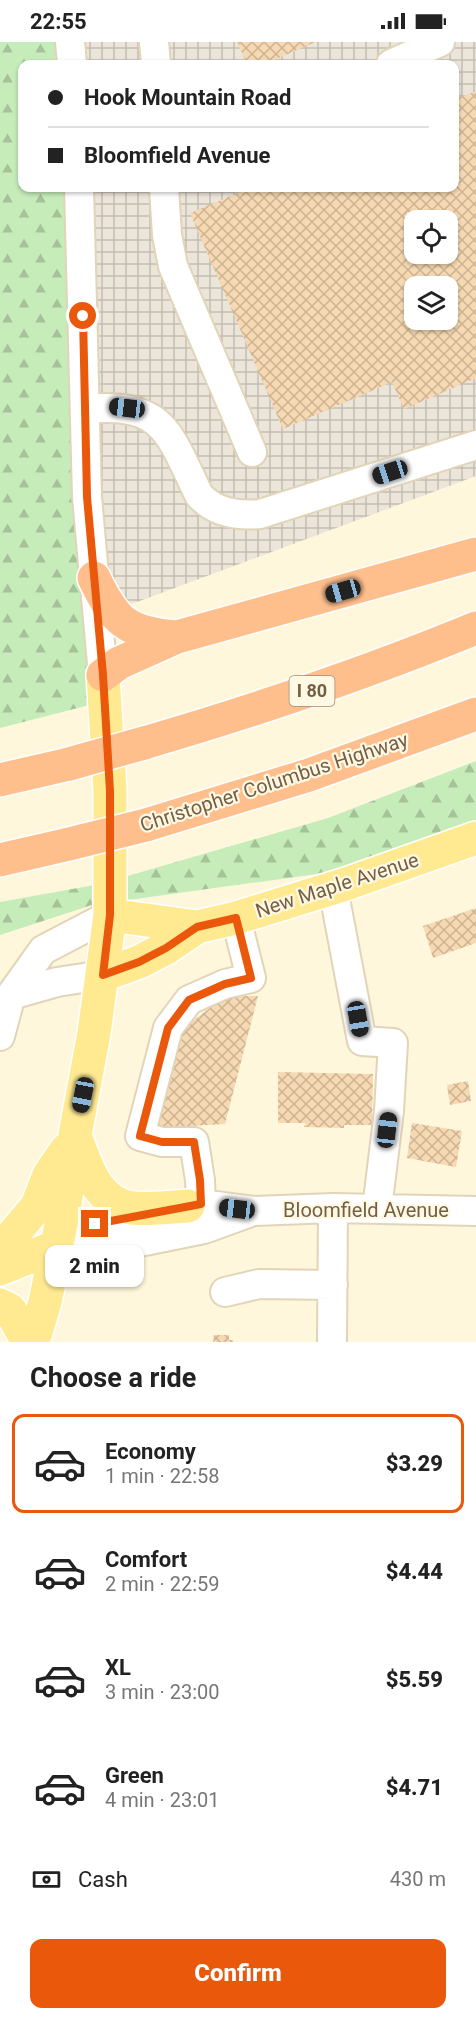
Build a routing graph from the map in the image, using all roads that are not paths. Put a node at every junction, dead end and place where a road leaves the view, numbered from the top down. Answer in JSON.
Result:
{"nodes":[{"id":1,"x":70,"y":42,"type":"edge"},
{"id":2,"x":154,"y":42,"type":"edge"},
{"id":3,"x":440,"y":42,"type":"edge"},
{"id":4,"x":72,"y":60,"type":"edge"},
{"id":5,"x":156,"y":60,"type":"edge"},
{"id":6,"x":400,"y":60,"type":"edge"},
{"id":7,"x":79,"y":192,"type":"edge"},
{"id":8,"x":164,"y":192,"type":"edge"},
{"id":9,"x":85,"y":409,"type":"junction"},
{"id":10,"x":476,"y":445,"type":"edge"},
{"id":11,"x":252,"y":452,"type":"dead end"},
{"id":12,"x":476,"y":554,"type":"edge"},
{"id":13,"x":94,"y":578,"type":"junction"},
{"id":14,"x":476,"y":628,"type":"edge"},
{"id":15,"x":177,"y":636,"type":"junction"},
{"id":16,"x":103,"y":675,"type":"junction"},
{"id":17,"x":476,"y":714,"type":"edge"},
{"id":18,"x":0,"y":780,"type":"edge"},
{"id":19,"x":476,"y":838,"type":"edge"},
{"id":20,"x":0,"y":860,"type":"edge"},
{"id":21,"x":333,"y":888,"type":"junction"},
{"id":22,"x":110,"y":915,"type":"junction"},
{"id":23,"x":236,"y":918,"type":"junction"},
{"id":24,"x":197,"y":927,"type":"junction"},
{"id":25,"x":103,"y":975,"type":"junction"},
{"id":26,"x":11,"y":995,"type":"junction"},
{"id":27,"x":0,"y":1036,"type":"edge"},
{"id":28,"x":75,"y":1136,"type":"junction"},
{"id":29,"x":195,"y":1205,"type":"junction"},
{"id":30,"x":333,"y":1208,"type":"junction"},
{"id":31,"x":377,"y":1209,"type":"junction"},
{"id":32,"x":476,"y":1210,"type":"edge"},
{"id":33,"x":255,"y":1211,"type":"junction"},
{"id":34,"x":0,"y":1246,"type":"edge"},
{"id":35,"x":57,"y":1246,"type":"junction"},
{"id":36,"x":0,"y":1269,"type":"edge"},
{"id":37,"x":333,"y":1285,"type":"junction"},
{"id":38,"x":225,"y":1292,"type":"dead end"},
{"id":39,"x":0,"y":1305,"type":"edge"},
{"id":40,"x":31,"y":1342,"type":"edge"},
{"id":41,"x":332,"y":1342,"type":"edge"}],
"edges":[{"from":1,"to":4,"type":"street"},
{"from":2,"to":5,"type":"street"},
{"from":3,"to":6,"type":"street"},
{"from":7,"to":9,"type":"street"},
{"from":8,"to":11,"type":"street"},
{"from":9,"to":10,"type":"street"},
{"from":9,"to":13,"type":"street"},
{"from":12,"to":15,"type":"highway"},
{"from":13,"to":15,"type":"highway"},
{"from":13,"to":16,"type":"street"},
{"from":14,"to":18,"type":"highway","number":"I 80","bridge":true},
{"from":15,"to":16,"type":"highway"},
{"from":16,"to":22,"type":"main road"},
{"from":17,"to":20,"type":"highway","name":"Christopher Columbus Highway","bridge":true},
{"from":19,"to":21,"type":"main road","name":"New Maple Avenue"},
{"from":21,"to":23,"type":"main road","name":"New Maple Avenue"},
{"from":21,"to":31,"type":"street"},
{"from":22,"to":24,"type":"main road","name":"New Maple Avenue"},
{"from":22,"to":25,"type":"main road"},
{"from":22,"to":26,"type":"street"},
{"from":23,"to":24,"type":"main road","name":"New Maple Avenue"},
{"from":23,"to":29,"type":"street"},
{"from":24,"to":25,"type":"main road","name":"New Maple Avenue"},
{"from":25,"to":26,"type":"street"},
{"from":25,"to":28,"type":"main road"},
{"from":26,"to":27,"type":"street"},
{"from":28,"to":29,"type":"main road"},
{"from":28,"to":34,"type":"main road"},
{"from":28,"to":35,"type":"main road"},
{"from":29,"to":33,"type":"street","name":"Bloomfield Avenue"},
{"from":29,"to":35,"type":"street","name":"Bloomfield Avenue"},
{"from":30,"to":31,"type":"street","name":"Bloomfield Avenue"},
{"from":30,"to":33,"type":"street","name":"Bloomfield Avenue"},
{"from":30,"to":37,"type":"street"},
{"from":31,"to":32,"type":"street","name":"Bloomfield Avenue"},
{"from":33,"to":35,"type":"street","name":"Bloomfield Avenue"},
{"from":35,"to":36,"type":"main road","name":"Bloomfield Avenue"},
{"from":35,"to":40,"type":"main road"},
{"from":37,"to":38,"type":"street"},
{"from":37,"to":41,"type":"street"},
{"from":39,"to":40,"type":"main road"}]}
